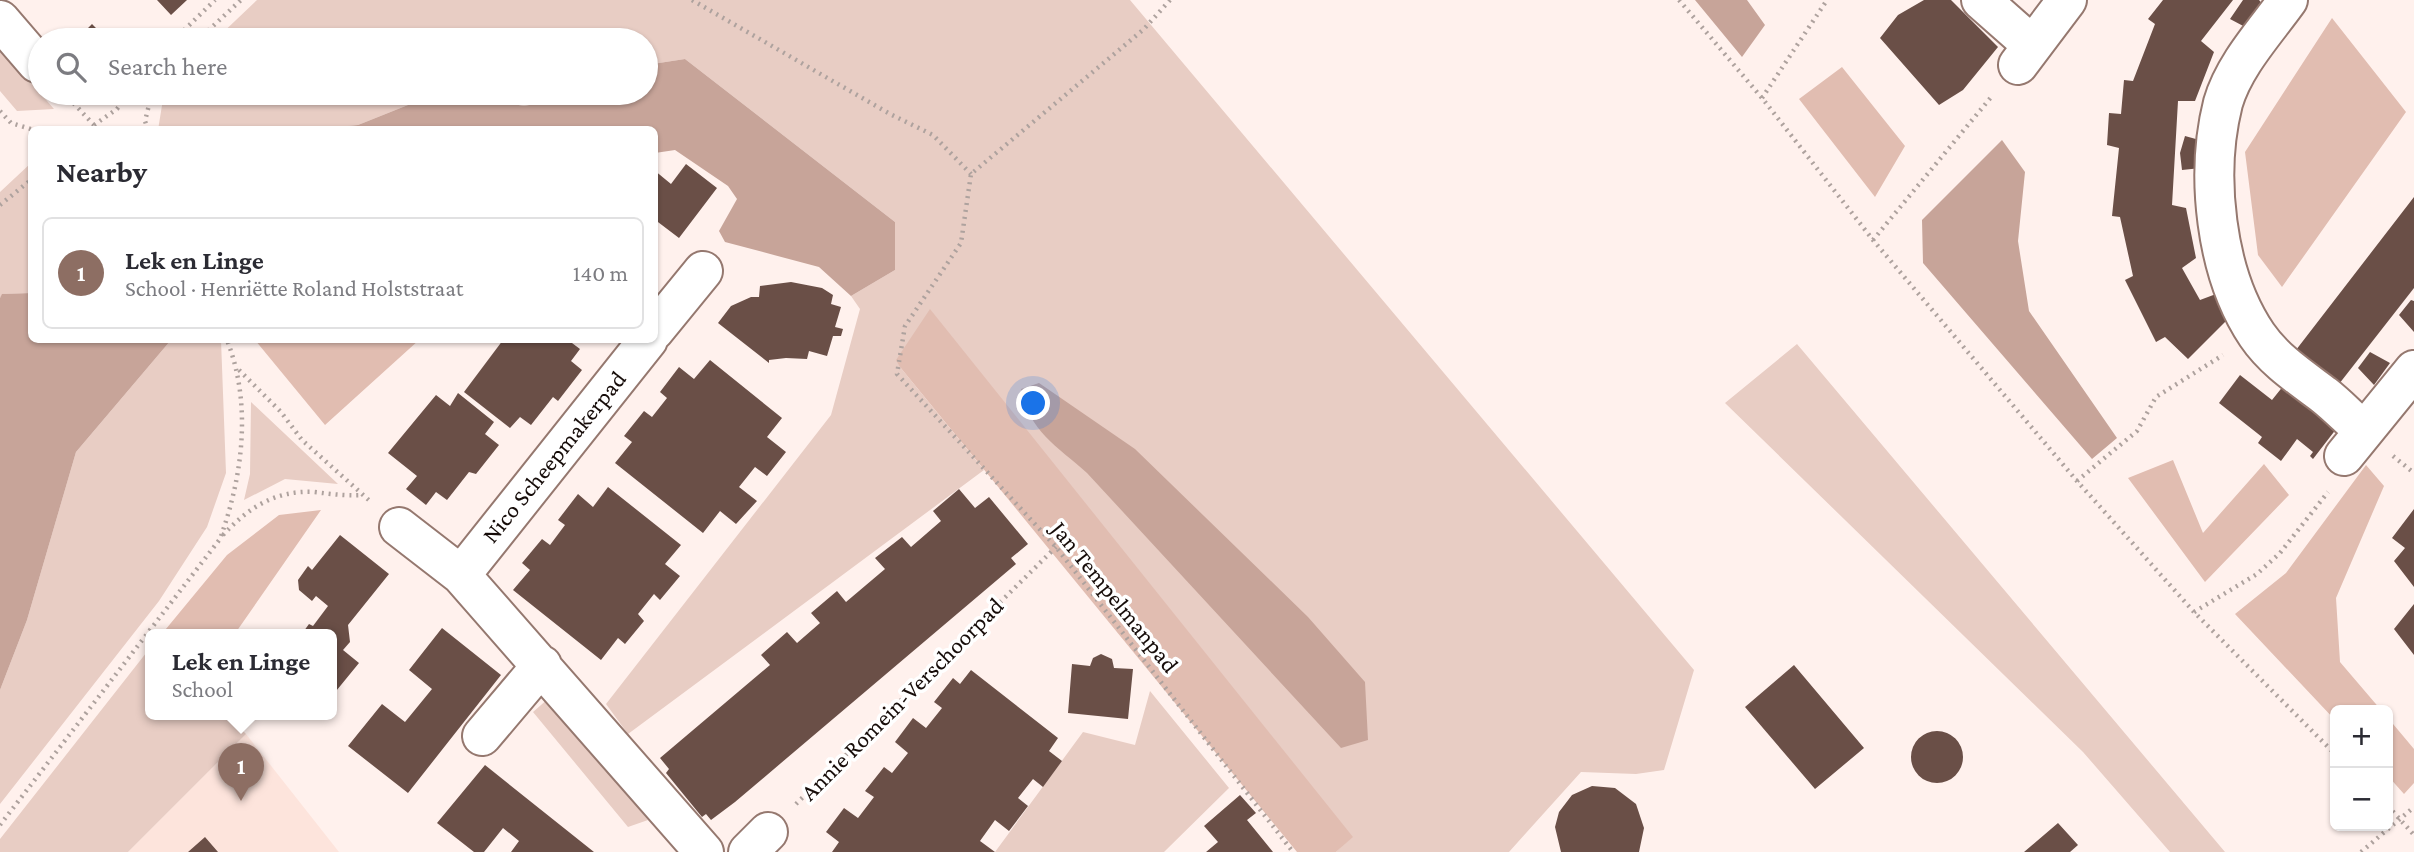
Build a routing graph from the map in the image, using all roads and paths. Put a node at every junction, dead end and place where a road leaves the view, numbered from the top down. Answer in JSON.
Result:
{"nodes":[{"id":1,"x":215,"y":0,"type":"edge"},
{"id":2,"x":241,"y":0,"type":"edge"},
{"id":3,"x":692,"y":0,"type":"edge"},
{"id":4,"x":1170,"y":0,"type":"edge"},
{"id":5,"x":1679,"y":0,"type":"edge"},
{"id":6,"x":1827,"y":0,"type":"edge"},
{"id":7,"x":1981,"y":0,"type":"edge"},
{"id":8,"x":2067,"y":0,"type":"edge"},
{"id":9,"x":2288,"y":0,"type":"edge"},
{"id":10,"x":0,"y":20,"type":"edge"},
{"id":11,"x":186,"y":28,"type":"edge"},
{"id":12,"x":211,"y":28,"type":"edge"},
{"id":13,"x":28,"y":53,"type":"edge"},
{"id":14,"x":2025,"y":55,"type":"junction"},
{"id":15,"x":1762,"y":98,"type":"junction"},
{"id":16,"x":74,"y":105,"type":"edge"},
{"id":17,"x":120,"y":105,"type":"edge"},
{"id":18,"x":149,"y":105,"type":"edge"},
{"id":19,"x":0,"y":111,"type":"edge"},
{"id":20,"x":92,"y":126,"type":"edge"},
{"id":21,"x":94,"y":126,"type":"edge"},
{"id":22,"x":147,"y":126,"type":"edge"},
{"id":23,"x":28,"y":128,"type":"edge"},
{"id":24,"x":971,"y":174,"type":"junction"},
{"id":25,"x":28,"y":182,"type":"edge"},
{"id":26,"x":0,"y":205,"type":"edge"},
{"id":27,"x":1873,"y":240,"type":"junction"},
{"id":28,"x":703,"y":271,"type":"dead end"},
{"id":29,"x":658,"y":326,"type":"edge"},
{"id":30,"x":2257,"y":335,"type":"junction"},
{"id":31,"x":228,"y":343,"type":"edge"},
{"id":32,"x":646,"y":343,"type":"edge"},
{"id":33,"x":238,"y":369,"type":"junction"},
{"id":34,"x":2414,"y":370,"type":"edge"},
{"id":35,"x":2353,"y":443,"type":"junction"},
{"id":36,"x":2077,"y":481,"type":"junction"},
{"id":37,"x":363,"y":495,"type":"junction"},
{"id":38,"x":398,"y":527,"type":"joint"},
{"id":39,"x":220,"y":539,"type":"junction"},
{"id":40,"x":1056,"y":547,"type":"junction"},
{"id":41,"x":461,"y":575,"type":"junction"},
{"id":42,"x":2194,"y":612,"type":"junction"},
{"id":43,"x":151,"y":629,"type":"edge"},
{"id":44,"x":145,"y":636,"type":"edge"},
{"id":45,"x":542,"y":665,"type":"junction"},
{"id":46,"x":482,"y":736,"type":"dead end"},
{"id":47,"x":2330,"y":749,"type":"edge"},
{"id":48,"x":2414,"y":807,"type":"edge"},
{"id":49,"x":2393,"y":811,"type":"edge"},
{"id":50,"x":2399,"y":818,"type":"junction"},
{"id":51,"x":0,"y":825,"type":"edge"},
{"id":52,"x":2414,"y":835,"type":"edge"},
{"id":53,"x":758,"y":842,"type":"edge"},
{"id":54,"x":704,"y":852,"type":"edge"},
{"id":55,"x":1293,"y":852,"type":"edge"},
{"id":56,"x":2361,"y":852,"type":"edge"}],
"edges":[{"from":1,"to":11,"type":"path"},
{"from":2,"to":12,"type":"path"},
{"from":3,"to":24,"type":"path"},
{"from":4,"to":24,"type":"path"},
{"from":5,"to":15,"type":"path"},
{"from":6,"to":15,"type":"path"},
{"from":7,"to":14,"type":"street"},
{"from":8,"to":14,"type":"street"},
{"from":9,"to":30,"type":"street"},
{"from":10,"to":13,"type":"street"},
{"from":14,"to":27,"type":"path"},
{"from":15,"to":27,"type":"path"},
{"from":16,"to":20,"type":"path"},
{"from":17,"to":21,"type":"path"},
{"from":18,"to":22,"type":"path"},
{"from":19,"to":23,"type":"path"},
{"from":24,"to":40,"type":"path","name":"Jan Tempelmanpad"},
{"from":25,"to":26,"type":"path"},
{"from":27,"to":36,"type":"path"},
{"from":28,"to":29,"type":"street"},
{"from":30,"to":35,"type":"street"},
{"from":30,"to":36,"type":"path"},
{"from":31,"to":33,"type":"path"},
{"from":32,"to":41,"type":"street","name":"Nico Scheepmakerpad"},
{"from":33,"to":37,"type":"path"},
{"from":33,"to":39,"type":"path"},
{"from":34,"to":35,"type":"street"},
{"from":35,"to":42,"type":"path"},
{"from":36,"to":42,"type":"path"},
{"from":37,"to":38,"type":"path"},
{"from":37,"to":39,"type":"path"},
{"from":38,"to":41,"type":"street"},
{"from":39,"to":43,"type":"path"},
{"from":40,"to":53,"type":"path","name":"Annie Romein-Verschoorpad"},
{"from":40,"to":55,"type":"path","name":"Jan Tempelmanpad"},
{"from":41,"to":45,"type":"street"},
{"from":42,"to":47,"type":"path"},
{"from":44,"to":51,"type":"path"},
{"from":45,"to":46,"type":"street"},
{"from":45,"to":54,"type":"street"},
{"from":48,"to":50,"type":"path"},
{"from":49,"to":50,"type":"path"},
{"from":50,"to":52,"type":"path"},
{"from":50,"to":56,"type":"path"}]}
